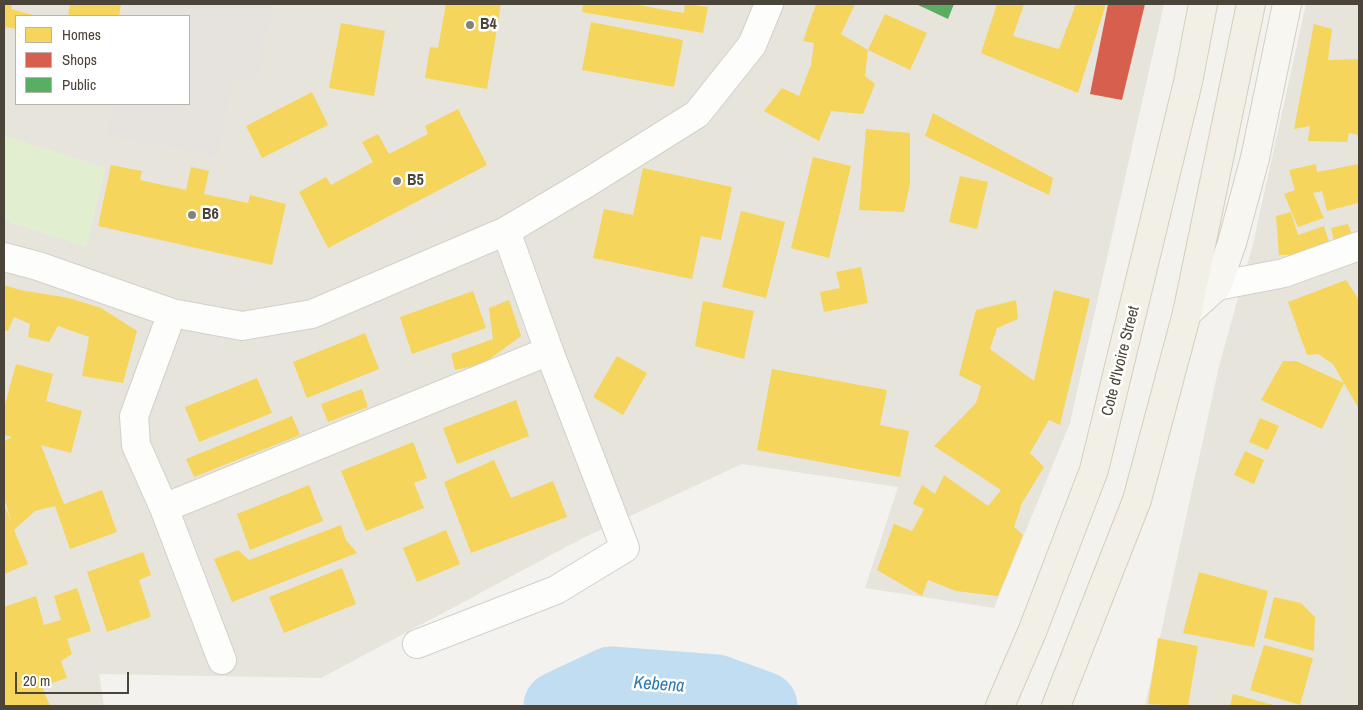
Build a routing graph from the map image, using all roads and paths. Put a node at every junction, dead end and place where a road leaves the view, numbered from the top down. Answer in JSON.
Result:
{"nodes":[{"id":1,"x":769,"y":4,"type":"edge"},
{"id":2,"x":1204,"y":4,"type":"edge"},
{"id":3,"x":1252,"y":4,"type":"edge"},
{"id":4,"x":1286,"y":4,"type":"edge"},
{"id":5,"x":506,"y":231,"type":"junction"},
{"id":6,"x":1359,"y":246,"type":"edge"},
{"id":7,"x":4,"y":257,"type":"edge"},
{"id":8,"x":1217,"y":286,"type":"junction"},
{"id":9,"x":172,"y":313,"type":"junction"},
{"id":10,"x":1187,"y":314,"type":"junction"},
{"id":11,"x":548,"y":351,"type":"junction"},
{"id":12,"x":164,"y":508,"type":"junction"},
{"id":13,"x":417,"y":644,"type":"dead end"},
{"id":14,"x":222,"y":660,"type":"dead end"},
{"id":15,"x":1000,"y":706,"type":"edge"},
{"id":16,"x":1056,"y":706,"type":"edge"}],
"edges":[{"from":1,"to":5,"type":"street"},
{"from":2,"to":15,"type":"main road","name":"Cote d'Ivoire Street"},
{"from":3,"to":10,"type":"main road"},
{"from":4,"to":8,"type":"main road"},
{"from":5,"to":9,"type":"street"},
{"from":5,"to":11,"type":"street"},
{"from":6,"to":8,"type":"street"},
{"from":7,"to":9,"type":"street"},
{"from":8,"to":10,"type":"main road"},
{"from":9,"to":12,"type":"street"},
{"from":10,"to":16,"type":"main road"},
{"from":11,"to":12,"type":"street"},
{"from":11,"to":13,"type":"street"},
{"from":12,"to":14,"type":"street"}]}
